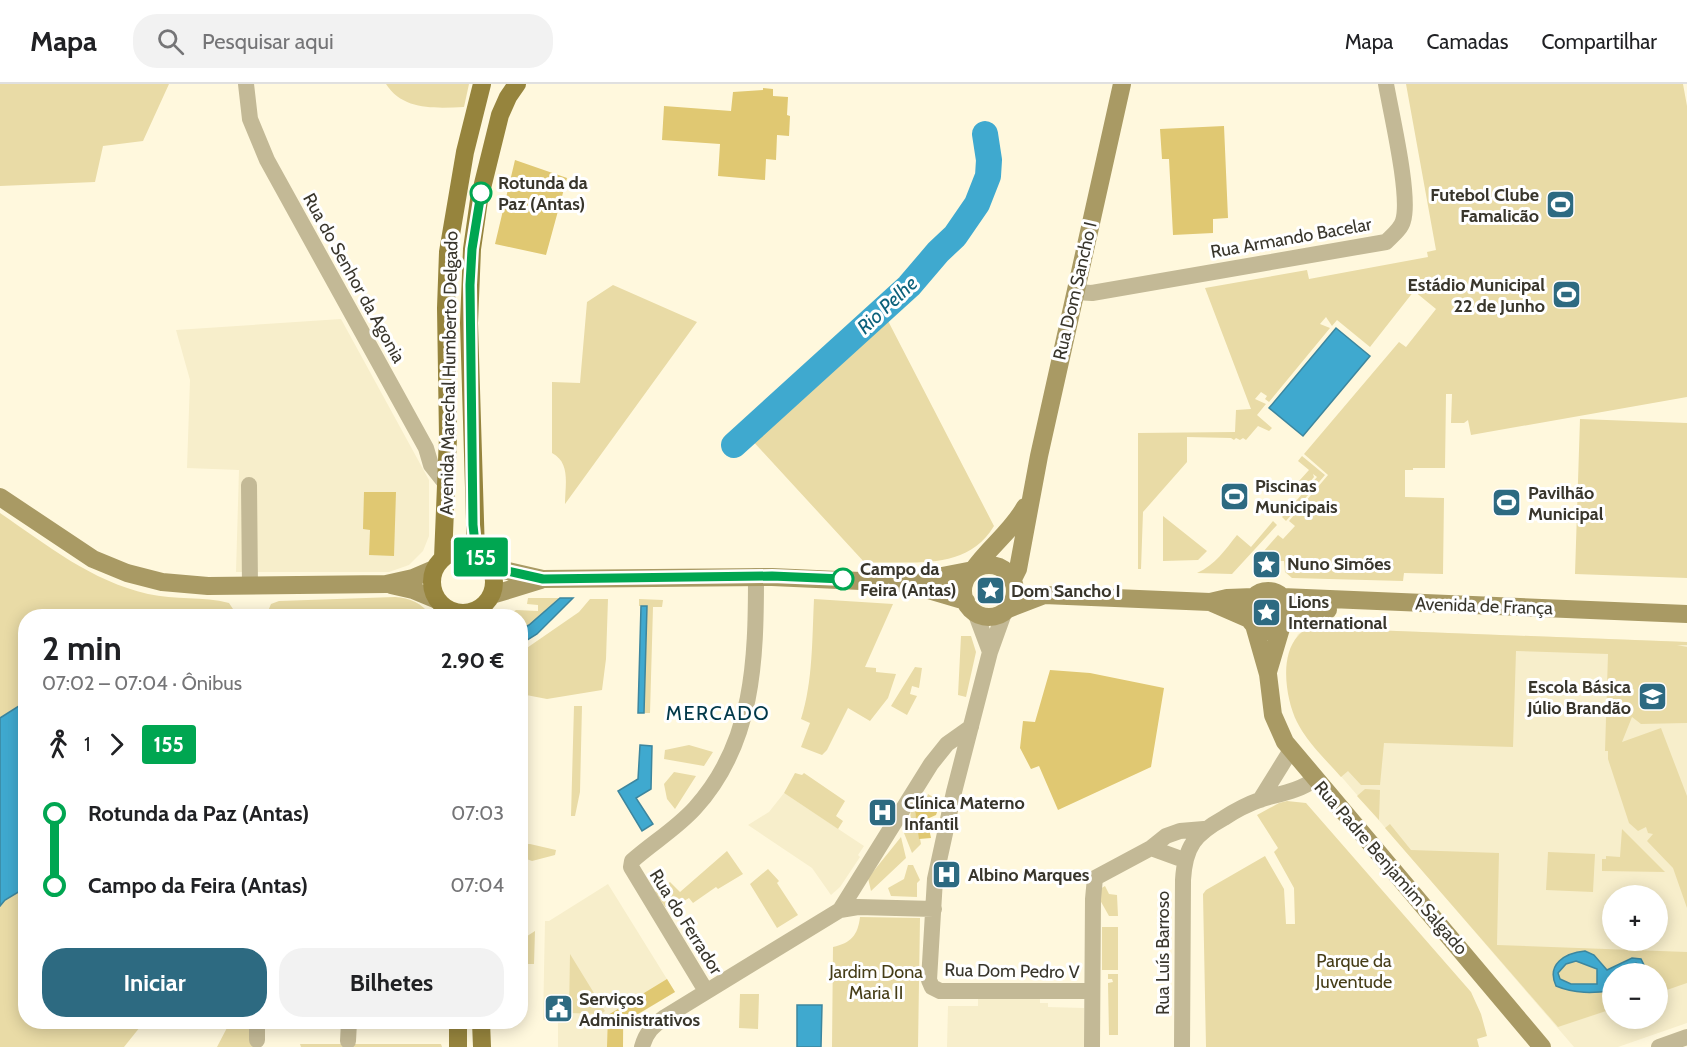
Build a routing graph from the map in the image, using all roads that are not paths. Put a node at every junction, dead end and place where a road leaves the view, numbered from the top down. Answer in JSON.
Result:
{"nodes":[{"id":1,"x":246,"y":84,"type":"edge"},
{"id":2,"x":482,"y":84,"type":"edge"},
{"id":3,"x":517,"y":84,"type":"edge"},
{"id":4,"x":1122,"y":84,"type":"edge"},
{"id":5,"x":1386,"y":84,"type":"edge"},
{"id":6,"x":1075,"y":292,"type":"junction"},
{"id":7,"x":446,"y":484,"type":"junction"},
{"id":8,"x":249,"y":485,"type":"dead end"},
{"id":9,"x":0,"y":497,"type":"edge"},
{"id":10,"x":1030,"y":498,"type":"junction"},
{"id":11,"x":476,"y":553,"type":"junction"},
{"id":12,"x":438,"y":563,"type":"junction"},
{"id":13,"x":490,"y":567,"type":"junction"},
{"id":14,"x":974,"y":570,"type":"junction"},
{"id":15,"x":756,"y":576,"type":"junction"},
{"id":16,"x":543,"y":579,"type":"junction"},
{"id":17,"x":1013,"y":579,"type":"junction"},
{"id":18,"x":905,"y":583,"type":"junction"},
{"id":19,"x":386,"y":584,"type":"junction"},
{"id":20,"x":250,"y":586,"type":"junction"},
{"id":21,"x":492,"y":595,"type":"junction"},
{"id":22,"x":1044,"y":596,"type":"junction"},
{"id":23,"x":1254,"y":597,"type":"junction"},
{"id":24,"x":1282,"y":597,"type":"junction"},
{"id":25,"x":1210,"y":602,"type":"junction"},
{"id":26,"x":970,"y":607,"type":"junction"},
{"id":27,"x":446,"y":609,"type":"edge"},
{"id":28,"x":481,"y":609,"type":"edge"},
{"id":29,"x":1006,"y":611,"type":"junction"},
{"id":30,"x":1687,"y":614,"type":"edge"},
{"id":31,"x":1252,"y":622,"type":"junction"},
{"id":32,"x":1284,"y":622,"type":"junction"},
{"id":33,"x":1687,"y":624,"type":"edge"},
{"id":34,"x":990,"y":652,"type":"junction"},
{"id":35,"x":1268,"y":674,"type":"junction"},
{"id":36,"x":971,"y":727,"type":"junction"},
{"id":37,"x":1291,"y":750,"type":"junction"},
{"id":38,"x":1315,"y":779,"type":"junction"},
{"id":39,"x":1260,"y":800,"type":"junction"},
{"id":40,"x":1204,"y":829,"type":"junction"},
{"id":41,"x":1151,"y":848,"type":"junction"},
{"id":42,"x":1184,"y":860,"type":"junction"},
{"id":43,"x":934,"y":909,"type":"junction"},
{"id":44,"x":840,"y":910,"type":"junction"},
{"id":45,"x":706,"y":991,"type":"junction"},
{"id":46,"x":1092,"y":991,"type":"junction"},
{"id":47,"x":257,"y":1029,"type":"edge"},
{"id":48,"x":349,"y":1029,"type":"edge"},
{"id":49,"x":458,"y":1029,"type":"edge"},
{"id":50,"x":481,"y":1029,"type":"edge"},
{"id":51,"x":1687,"y":1037,"type":"edge"},
{"id":52,"x":257,"y":1040,"type":"dead end"},
{"id":53,"x":348,"y":1041,"type":"dead end"},
{"id":54,"x":458,"y":1047,"type":"edge"},
{"id":55,"x":482,"y":1047,"type":"edge"},
{"id":56,"x":642,"y":1047,"type":"edge"},
{"id":57,"x":1092,"y":1047,"type":"edge"},
{"id":58,"x":1182,"y":1047,"type":"edge"},
{"id":59,"x":1542,"y":1047,"type":"edge"},
{"id":60,"x":1659,"y":1047,"type":"edge"}],
"edges":[{"from":1,"to":7,"type":"street","name":"Rua do Senhor da Agonia"},
{"from":2,"to":7,"type":"main road","name":"Avenida Marechal Humberto Delgado"},
{"from":3,"to":11,"type":"main road","name":"Avenida Marechal Humberto Delgado"},
{"from":4,"to":6,"type":"main road","name":"Rua Dom Sancho I"},
{"from":5,"to":6,"type":"street","name":"Rua Armando Bacelar"},
{"from":6,"to":10,"type":"main road","name":"Rua Dom Sancho I"},
{"from":7,"to":12,"type":"main road","name":"Avenida Marechal Humberto Delgado"},
{"from":8,"to":20,"type":"street"},
{"from":9,"to":20,"type":"main road"},
{"from":10,"to":14,"type":"main road","name":"Rua Dom Sancho I"},
{"from":10,"to":17,"type":"main road","name":"Rua Dom Sancho I"},
{"from":11,"to":12,"type":"main road"},
{"from":11,"to":13,"type":"main road"},
{"from":12,"to":19,"type":"main road"},
{"from":12,"to":27,"type":"main road"},
{"from":13,"to":16,"type":"main road"},
{"from":13,"to":21,"type":"main road"},
{"from":14,"to":17,"type":"main road"},
{"from":14,"to":18,"type":"main road"},
{"from":14,"to":26,"type":"main road"},
{"from":15,"to":16,"type":"main road"},
{"from":15,"to":18,"type":"main road"},
{"from":15,"to":45,"type":"street","name":"Rua do Ferrador"},
{"from":16,"to":21,"type":"main road"},
{"from":17,"to":22,"type":"main road"},
{"from":17,"to":29,"type":"main road"},
{"from":18,"to":26,"type":"main road"},
{"from":19,"to":20,"type":"main road"},
{"from":19,"to":27,"type":"main road"},
{"from":21,"to":28,"type":"main road"},
{"from":22,"to":25,"type":"main road"},
{"from":22,"to":29,"type":"main road"},
{"from":23,"to":24,"type":"main road"},
{"from":23,"to":25,"type":"main road"},
{"from":23,"to":31,"type":"main road"},
{"from":24,"to":30,"type":"main road","name":"Avenida de França"},
{"from":24,"to":32,"type":"main road"},
{"from":25,"to":31,"type":"main road"},
{"from":26,"to":29,"type":"main road"},
{"from":26,"to":34,"type":"street"},
{"from":29,"to":34,"type":"street"},
{"from":31,"to":32,"type":"main road"},
{"from":31,"to":35,"type":"main road","name":"Rua Padre Benjamim Salgado"},
{"from":32,"to":33,"type":"main road","name":"Avenida de França"},
{"from":32,"to":35,"type":"main road","name":"Rua Padre Benjamim Salgado"},
{"from":34,"to":36,"type":"street"},
{"from":35,"to":37,"type":"main road","name":"Rua Padre Benjamim Salgado"},
{"from":36,"to":43,"type":"street"},
{"from":36,"to":44,"type":"street"},
{"from":37,"to":38,"type":"main road","name":"Rua Padre Benjamim Salgado"},
{"from":37,"to":39,"type":"street"},
{"from":38,"to":39,"type":"street","name":"Rua Luís Barroso"},
{"from":38,"to":59,"type":"main road","name":"Rua Padre Benjamim Salgado"},
{"from":39,"to":40,"type":"street","name":"Rua Luís Barroso"},
{"from":40,"to":41,"type":"street","name":"Rua Luís Barroso"},
{"from":40,"to":42,"type":"street","name":"Rua Luís Barroso"},
{"from":41,"to":42,"type":"street"},
{"from":41,"to":46,"type":"street","name":"Rua Luís Barroso"},
{"from":42,"to":58,"type":"street","name":"Rua Luís Barroso"},
{"from":43,"to":44,"type":"street"},
{"from":43,"to":46,"type":"street","name":"Rua Dom Pedro V"},
{"from":44,"to":45,"type":"street"},
{"from":45,"to":56,"type":"street"},
{"from":46,"to":57,"type":"street"},
{"from":47,"to":52,"type":"street"},
{"from":48,"to":53,"type":"street"},
{"from":49,"to":54,"type":"main road"},
{"from":50,"to":55,"type":"main road"},
{"from":51,"to":60,"type":"street"}]}
